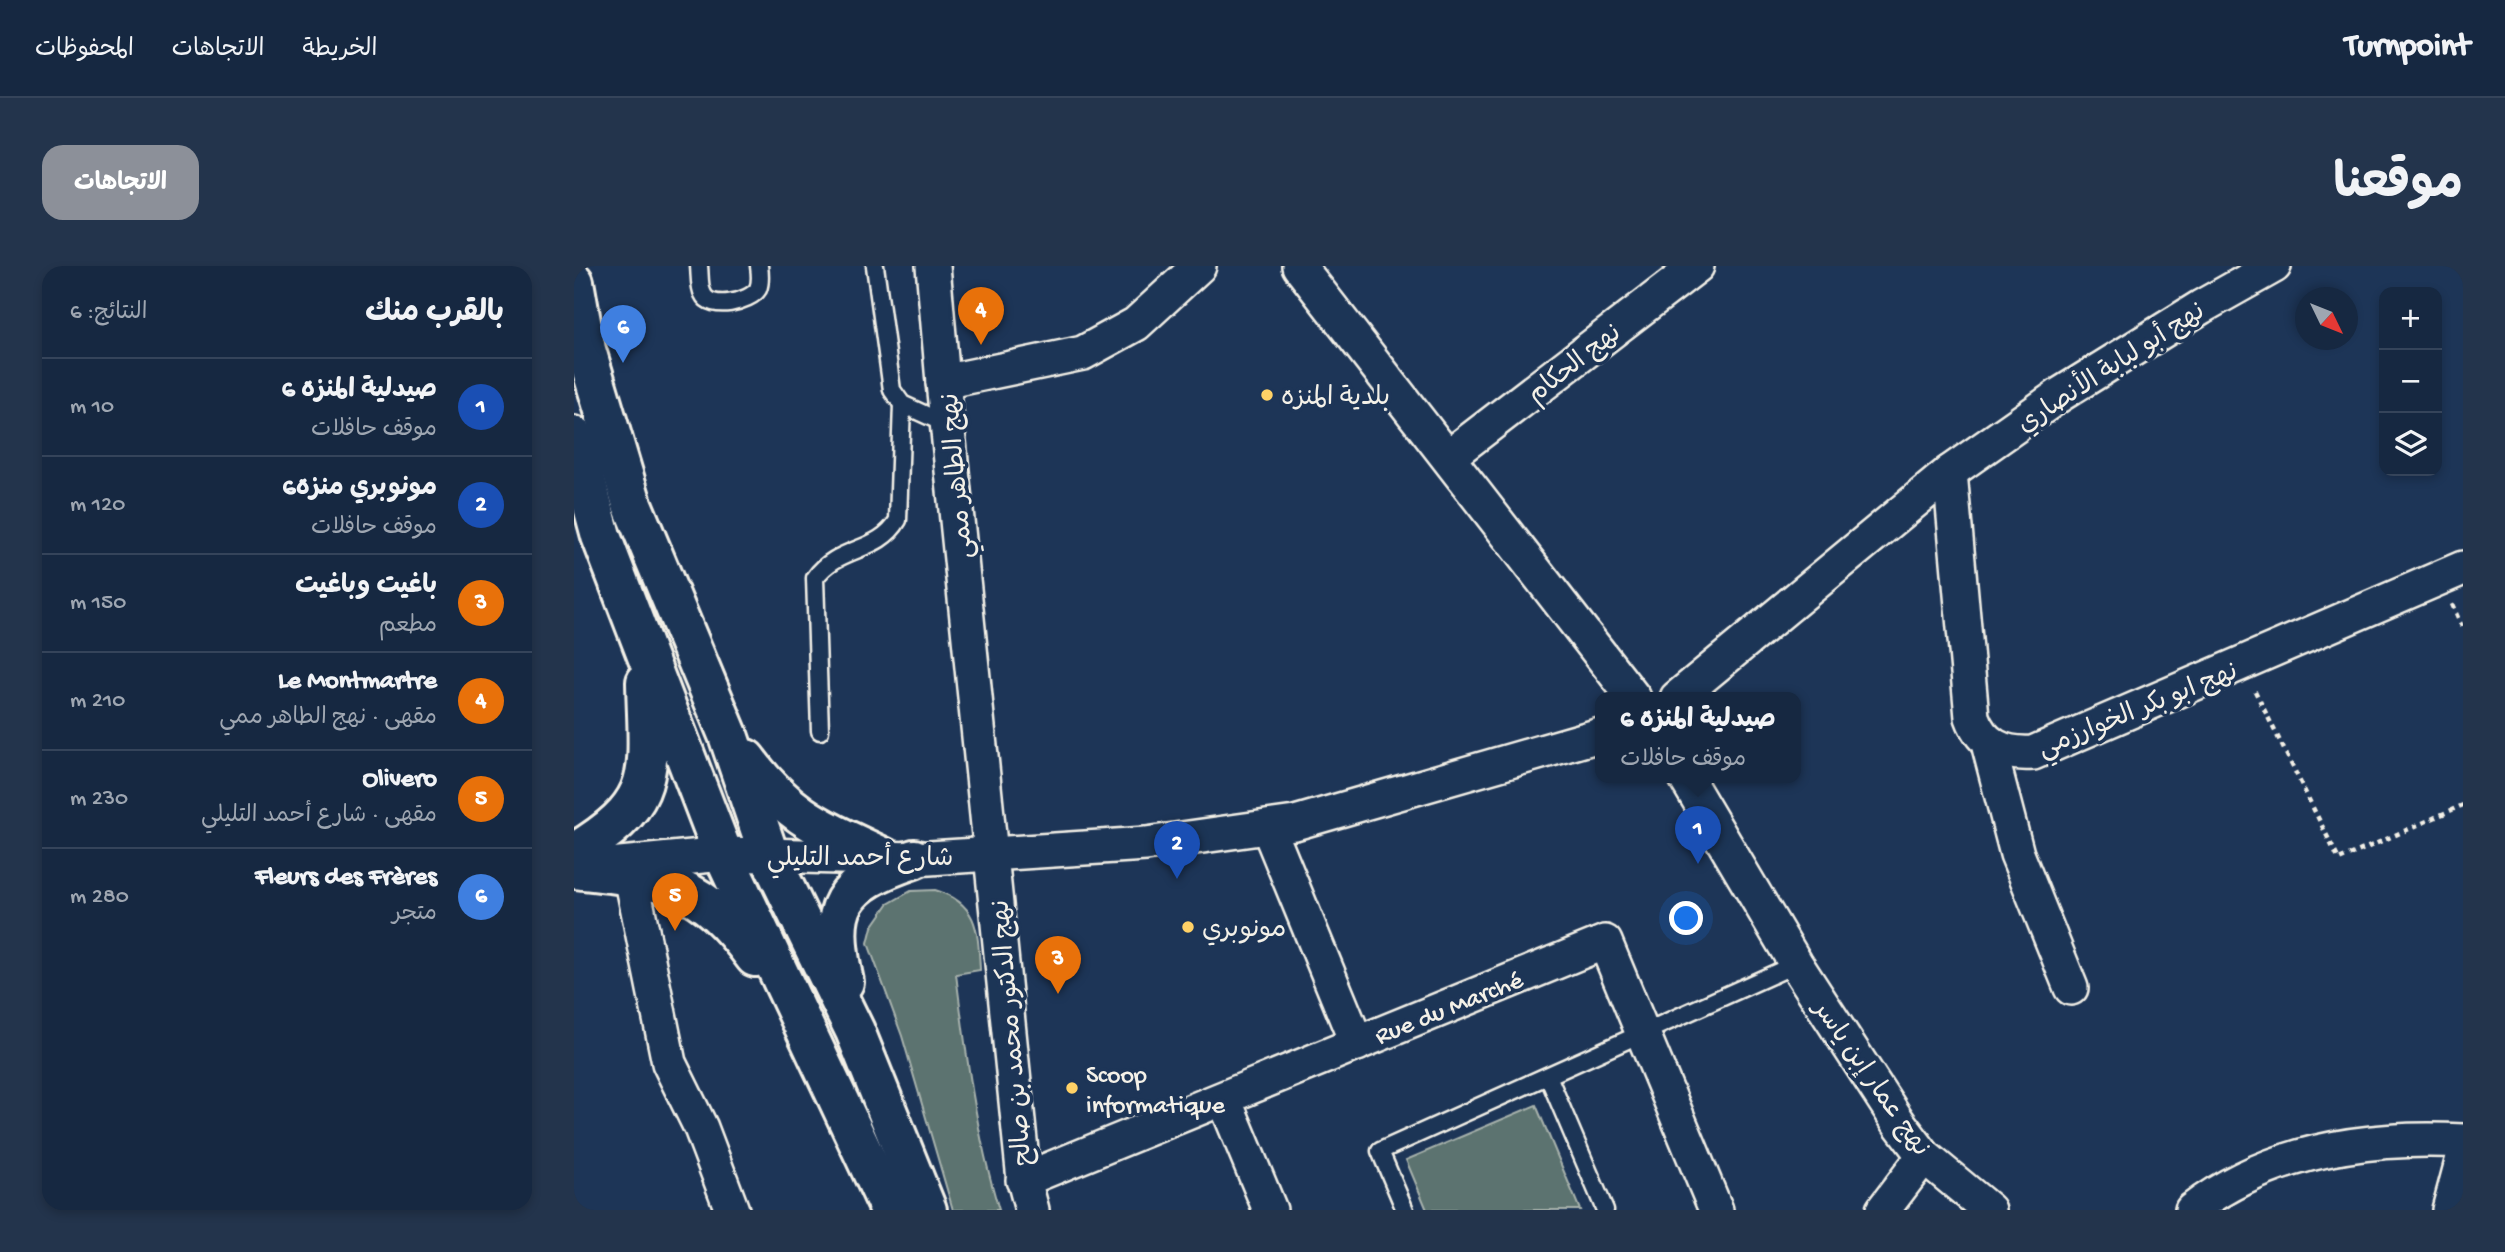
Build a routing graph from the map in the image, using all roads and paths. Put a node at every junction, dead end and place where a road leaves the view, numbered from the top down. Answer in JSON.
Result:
{"nodes":[{"id":1,"x":699,"y":266,"type":"edge"},
{"id":2,"x":759,"y":266,"type":"edge"},
{"id":3,"x":875,"y":266,"type":"edge"},
{"id":4,"x":933,"y":266,"type":"edge"},
{"id":5,"x":1199,"y":266,"type":"edge"},
{"id":6,"x":1299,"y":266,"type":"edge"},
{"id":7,"x":1697,"y":266,"type":"edge"},
{"id":8,"x":2260,"y":269,"type":"edge"},
{"id":9,"x":574,"y":282,"type":"edge"},
{"id":10,"x":943,"y":382,"type":"junction"},
{"id":11,"x":902,"y":404,"type":"junction"},
{"id":12,"x":948,"y":425,"type":"junction"},
{"id":13,"x":574,"y":436,"type":"edge"},
{"id":14,"x":1448,"y":457,"type":"junction"},
{"id":15,"x":1950,"y":472,"type":"junction"},
{"id":16,"x":2463,"y":568,"type":"edge"},
{"id":17,"x":646,"y":656,"type":"junction"},
{"id":18,"x":2242,"y":664,"type":"junction"},
{"id":19,"x":1629,"y":692,"type":"edge"},
{"id":20,"x":1684,"y":692,"type":"edge"},
{"id":21,"x":820,"y":731,"type":"dead end"},
{"id":22,"x":727,"y":735,"type":"junction"},
{"id":23,"x":1595,"y":736,"type":"edge"},
{"id":24,"x":1988,"y":743,"type":"junction"},
{"id":25,"x":1689,"y":783,"type":"edge"},
{"id":26,"x":2463,"y":805,"type":"edge"},
{"id":27,"x":1268,"y":827,"type":"junction"},
{"id":28,"x":574,"y":853,"type":"edge"},
{"id":29,"x":723,"y":854,"type":"junction"},
{"id":30,"x":769,"y":855,"type":"junction"},
{"id":31,"x":993,"y":855,"type":"junction"},
{"id":32,"x":901,"y":859,"type":"junction"},
{"id":33,"x":574,"y":868,"type":"edge"},
{"id":34,"x":631,"y":876,"type":"junction"},
{"id":35,"x":1797,"y":964,"type":"junction"},
{"id":36,"x":2071,"y":988,"type":"dead end"},
{"id":37,"x":798,"y":1017,"type":"junction"},
{"id":38,"x":855,"y":1031,"type":"junction"},
{"id":39,"x":1643,"y":1034,"type":"junction"},
{"id":40,"x":1357,"y":1044,"type":"junction"},
{"id":41,"x":1548,"y":1076,"type":"junction"},
{"id":42,"x":1223,"y":1099,"type":"junction"},
{"id":43,"x":2463,"y":1141,"type":"edge"},
{"id":44,"x":1924,"y":1156,"type":"junction"},
{"id":45,"x":2463,"y":1158,"type":"edge"},
{"id":46,"x":1026,"y":1190,"type":"edge"},
{"id":47,"x":732,"y":1210,"type":"edge"},
{"id":48,"x":890,"y":1210,"type":"edge"},
{"id":49,"x":927,"y":1210,"type":"edge"},
{"id":50,"x":1270,"y":1210,"type":"edge"},
{"id":51,"x":1405,"y":1210,"type":"edge"},
{"id":52,"x":1605,"y":1210,"type":"edge"},
{"id":53,"x":1716,"y":1210,"type":"edge"},
{"id":54,"x":1883,"y":1210,"type":"edge"},
{"id":55,"x":1989,"y":1210,"type":"edge"},
{"id":56,"x":2192,"y":1210,"type":"edge"},
{"id":57,"x":2449,"y":1210,"type":"edge"}],
"edges":[{"from":1,"to":2,"type":"lane"},
{"from":3,"to":11,"type":"lane"},
{"from":4,"to":10,"type":"street"},
{"from":5,"to":10,"type":"street","name":"نهج الطاهر ممي"},
{"from":6,"to":14,"type":"street"},
{"from":7,"to":14,"type":"street","name":"نهج الحكام"},
{"from":8,"to":15,"type":"street","name":"نهج أبو لبابة الأنصاري"},
{"from":9,"to":22,"type":"main road"},
{"from":10,"to":12,"type":"street","name":"نهج الطاهر ممي"},
{"from":11,"to":12,"type":"lane"},
{"from":11,"to":21,"type":"lane"},
{"from":12,"to":31,"type":"street","name":"نهج الطاهر ممي"},
{"from":13,"to":17,"type":"main road"},
{"from":14,"to":19,"type":"street"},
{"from":15,"to":20,"type":"street","name":"نهج أبو لبابة الأنصاري"},
{"from":15,"to":24,"type":"street"},
{"from":16,"to":18,"type":"street","name":"نهج ابو بكر الخوارزمي"},
{"from":17,"to":28,"type":"main road"},
{"from":17,"to":29,"type":"main road"},
{"from":18,"to":24,"type":"street","name":"نهج ابو بكر الخوارزمي"},
{"from":18,"to":26,"type":"path"},
{"from":22,"to":30,"type":"main road"},
{"from":22,"to":32,"type":"main road"},
{"from":23,"to":27,"type":"street","name":"شارع أحمد التليلي"},
{"from":24,"to":36,"type":"street"},
{"from":25,"to":35,"type":"street","name":"نهج عمار إبن ياسر"},
{"from":27,"to":31,"type":"street","name":"شارع أحمد التليلي"},
{"from":27,"to":40,"type":"street"},
{"from":29,"to":30,"type":"street","name":"شارع أحمد التليلي"},
{"from":29,"to":33,"type":"street","name":"شارع أحمد التليلي"},
{"from":29,"to":37,"type":"main road"},
{"from":30,"to":32,"type":"street","name":"شارع أحمد التليلي"},
{"from":30,"to":38,"type":"main road"},
{"from":31,"to":32,"type":"street","name":"شارع أحمد التليلي"},
{"from":31,"to":46,"type":"street","name":"نهج الدكتور محمد بن صالح"},
{"from":32,"to":38,"type":"main road"},
{"from":33,"to":34,"type":"main road"},
{"from":34,"to":37,"type":"main road"},
{"from":34,"to":47,"type":"street"},
{"from":35,"to":39,"type":"lane"},
{"from":35,"to":44,"type":"street","name":"نهج عمار إبن ياسر"},
{"from":37,"to":48,"type":"main road"},
{"from":38,"to":49,"type":"main road"},
{"from":39,"to":40,"type":"street","name":"Rue du Marché"},
{"from":39,"to":41,"type":"lane"},
{"from":39,"to":53,"type":"street","name":"Rue du Marché"},
{"from":40,"to":42,"type":"street","name":"Rue du Marché"},
{"from":41,"to":51,"type":"lane"},
{"from":41,"to":52,"type":"lane"},
{"from":42,"to":46,"type":"street","name":"Rue du Marché"},
{"from":42,"to":50,"type":"street"},
{"from":43,"to":56,"type":"street"},
{"from":44,"to":54,"type":"street"},
{"from":44,"to":55,"type":"street","name":"نهج عمار إبن ياسر"},
{"from":45,"to":57,"type":"street"}]}
